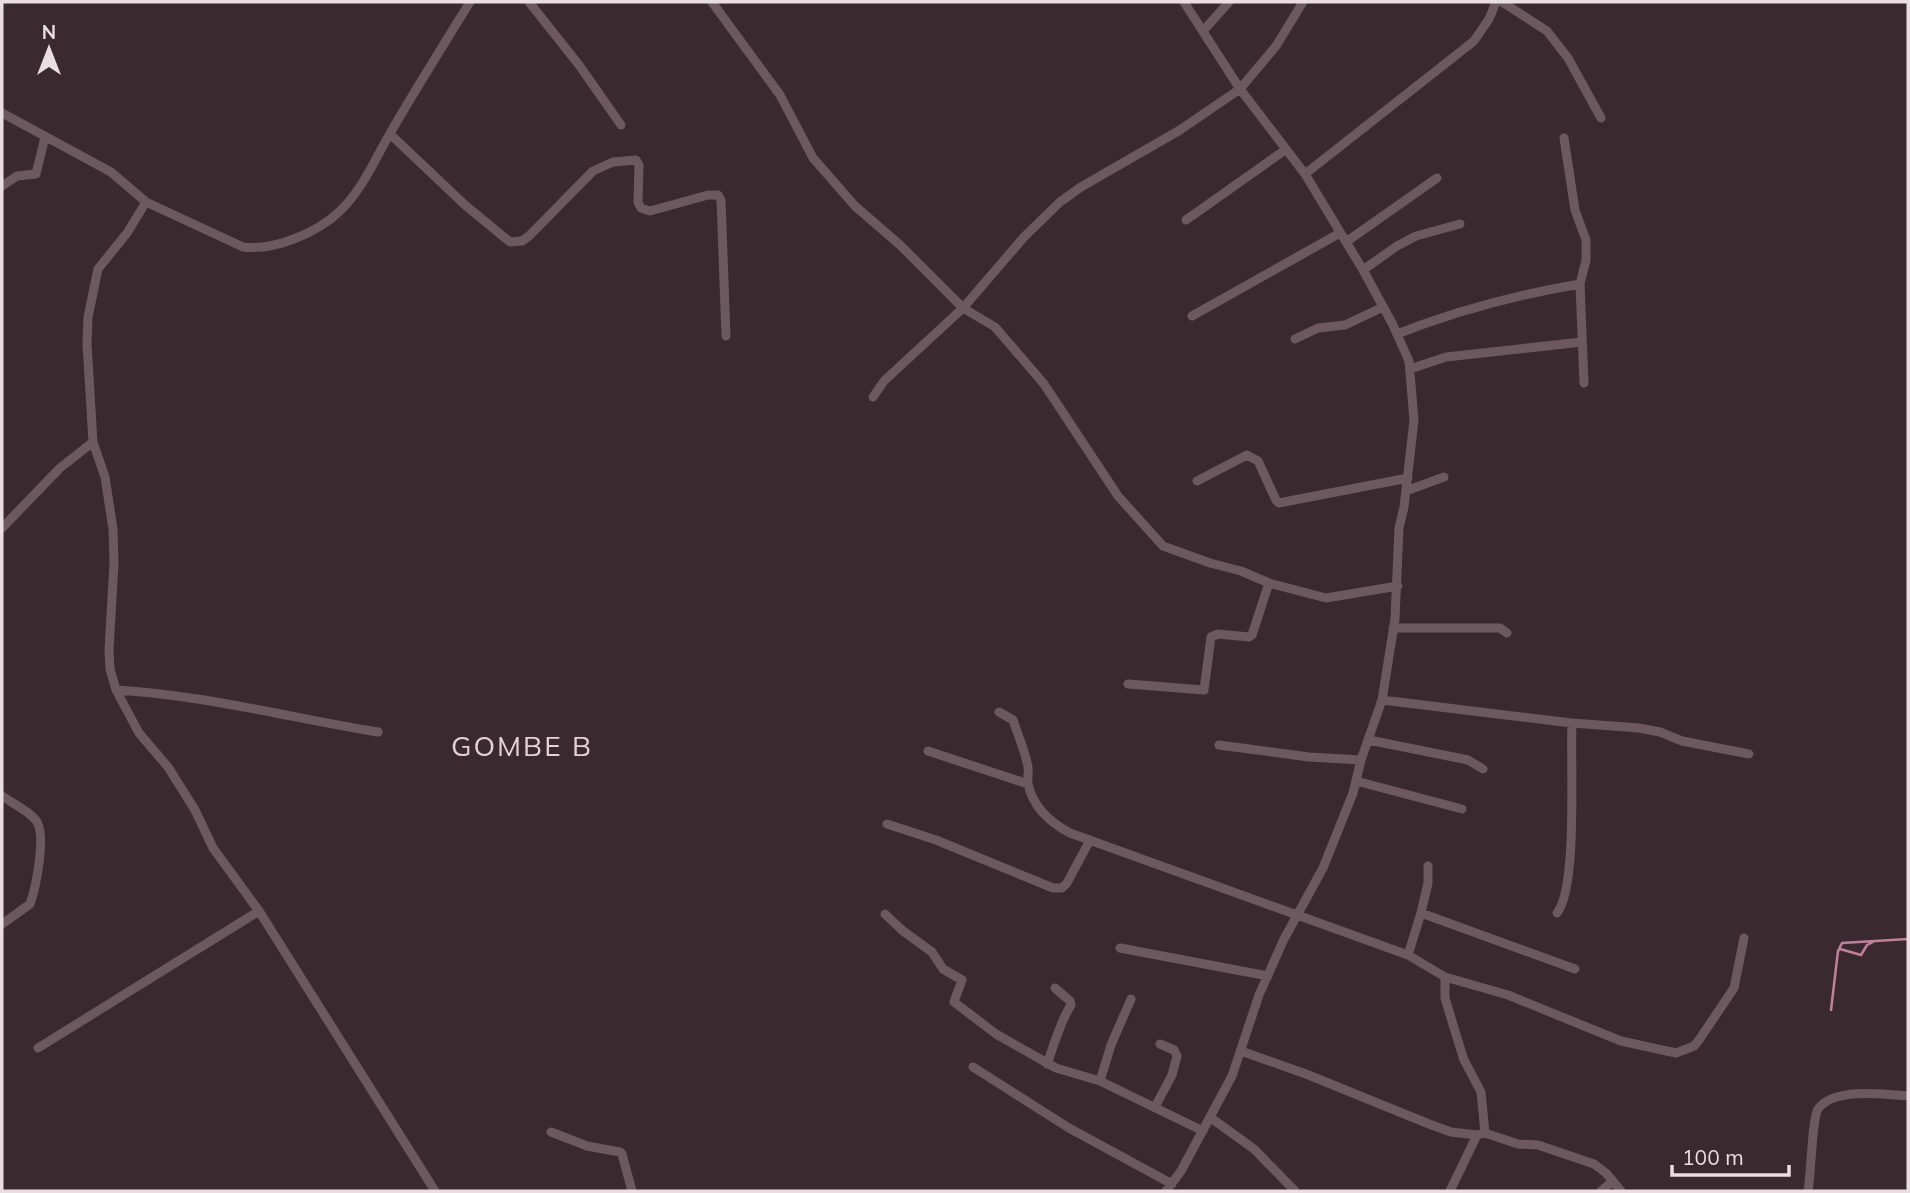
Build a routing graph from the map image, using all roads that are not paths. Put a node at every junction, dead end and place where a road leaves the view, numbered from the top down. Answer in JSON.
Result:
{"nodes":[{"id":1,"x":470,"y":2,"type":"edge"},
{"id":2,"x":529,"y":2,"type":"edge"},
{"id":3,"x":712,"y":2,"type":"edge"},
{"id":4,"x":1184,"y":2,"type":"edge"},
{"id":5,"x":1229,"y":2,"type":"edge"},
{"id":6,"x":1303,"y":2,"type":"edge"},
{"id":7,"x":1496,"y":2,"type":"edge"},
{"id":8,"x":1502,"y":2,"type":"edge"},
{"id":9,"x":1203,"y":31,"type":"junction"},
{"id":10,"x":1240,"y":89,"type":"junction"},
{"id":11,"x":2,"y":113,"type":"edge"},
{"id":12,"x":1601,"y":118,"type":"dead end"},
{"id":13,"x":621,"y":125,"type":"dead end"},
{"id":14,"x":390,"y":134,"type":"junction"},
{"id":15,"x":45,"y":136,"type":"junction"},
{"id":16,"x":1564,"y":138,"type":"dead end"},
{"id":17,"x":1285,"y":150,"type":"junction"},
{"id":18,"x":1305,"y":174,"type":"junction"},
{"id":19,"x":1437,"y":178,"type":"dead end"},
{"id":20,"x":2,"y":186,"type":"edge"},
{"id":21,"x":146,"y":202,"type":"junction"},
{"id":22,"x":1186,"y":220,"type":"dead end"},
{"id":23,"x":1460,"y":225,"type":"dead end"},
{"id":24,"x":1343,"y":237,"type":"junction"},
{"id":25,"x":1363,"y":270,"type":"junction"},
{"id":26,"x":1580,"y":284,"type":"junction"},
{"id":27,"x":1384,"y":307,"type":"junction"},
{"id":28,"x":963,"y":308,"type":"junction"},
{"id":29,"x":1192,"y":316,"type":"dead end"},
{"id":30,"x":1397,"y":334,"type":"junction"},
{"id":31,"x":726,"y":336,"type":"dead end"},
{"id":32,"x":1296,"y":339,"type":"dead end"},
{"id":33,"x":1582,"y":342,"type":"junction"},
{"id":34,"x":1410,"y":369,"type":"junction"},
{"id":35,"x":1584,"y":383,"type":"dead end"},
{"id":36,"x":873,"y":397,"type":"dead end"},
{"id":37,"x":93,"y":442,"type":"junction"},
{"id":38,"x":1444,"y":477,"type":"dead end"},
{"id":39,"x":1408,"y":478,"type":"junction"},
{"id":40,"x":1197,"y":481,"type":"dead end"},
{"id":41,"x":1406,"y":491,"type":"junction"},
{"id":42,"x":2,"y":528,"type":"edge"},
{"id":43,"x":1269,"y":583,"type":"junction"},
{"id":44,"x":1398,"y":586,"type":"junction"},
{"id":45,"x":1393,"y":628,"type":"junction"},
{"id":46,"x":1507,"y":633,"type":"dead end"},
{"id":47,"x":1128,"y":684,"type":"dead end"},
{"id":48,"x":116,"y":690,"type":"junction"},
{"id":49,"x":1382,"y":700,"type":"junction"},
{"id":50,"x":999,"y":712,"type":"dead end"},
{"id":51,"x":1572,"y":723,"type":"junction"},
{"id":52,"x":379,"y":732,"type":"dead end"},
{"id":53,"x":1369,"y":740,"type":"junction"},
{"id":54,"x":1219,"y":745,"type":"dead end"},
{"id":55,"x":928,"y":751,"type":"dead end"},
{"id":56,"x":1749,"y":754,"type":"dead end"},
{"id":57,"x":1361,"y":760,"type":"junction"},
{"id":58,"x":1483,"y":769,"type":"dead end"},
{"id":59,"x":1356,"y":781,"type":"junction"},
{"id":60,"x":1028,"y":784,"type":"junction"},
{"id":61,"x":2,"y":796,"type":"edge"},
{"id":62,"x":1462,"y":810,"type":"dead end"},
{"id":63,"x":887,"y":824,"type":"dead end"},
{"id":64,"x":1090,"y":840,"type":"junction"},
{"id":65,"x":1429,"y":866,"type":"dead end"},
{"id":66,"x":259,"y":911,"type":"junction"},
{"id":67,"x":1421,"y":913,"type":"junction"},
{"id":68,"x":1557,"y":913,"type":"dead end"},
{"id":69,"x":885,"y":914,"type":"dead end"},
{"id":70,"x":1297,"y":914,"type":"junction"},
{"id":71,"x":2,"y":923,"type":"edge"},
{"id":72,"x":1744,"y":939,"type":"dead end"},
{"id":73,"x":1120,"y":948,"type":"dead end"},
{"id":74,"x":1408,"y":955,"type":"junction"},
{"id":75,"x":1575,"y":968,"type":"dead end"},
{"id":76,"x":1268,"y":976,"type":"junction"},
{"id":77,"x":1445,"y":977,"type":"junction"},
{"id":78,"x":1055,"y":988,"type":"dead end"},
{"id":79,"x":1131,"y":999,"type":"dead end"},
{"id":80,"x":1160,"y":1044,"type":"dead end"},
{"id":81,"x":38,"y":1048,"type":"dead end"},
{"id":82,"x":1241,"y":1051,"type":"junction"},
{"id":83,"x":1047,"y":1064,"type":"junction"},
{"id":84,"x":972,"y":1067,"type":"dead end"},
{"id":85,"x":1100,"y":1081,"type":"junction"},
{"id":86,"x":1908,"y":1096,"type":"edge"},
{"id":87,"x":1155,"y":1108,"type":"junction"},
{"id":88,"x":1211,"y":1118,"type":"junction"},
{"id":89,"x":1203,"y":1130,"type":"junction"},
{"id":90,"x":551,"y":1132,"type":"dead end"},
{"id":91,"x":1481,"y":1134,"type":"junction"},
{"id":92,"x":1612,"y":1182,"type":"junction"},
{"id":93,"x":1169,"y":1187,"type":"edge"},
{"id":94,"x":435,"y":1191,"type":"edge"},
{"id":95,"x":632,"y":1191,"type":"edge"},
{"id":96,"x":1295,"y":1191,"type":"edge"},
{"id":97,"x":1450,"y":1191,"type":"edge"},
{"id":98,"x":1601,"y":1191,"type":"edge"},
{"id":99,"x":1621,"y":1191,"type":"edge"},
{"id":100,"x":1808,"y":1191,"type":"edge"}],
"edges":[{"from":1,"to":14,"type":"street"},
{"from":2,"to":13,"type":"street"},
{"from":3,"to":28,"type":"street"},
{"from":4,"to":9,"type":"street"},
{"from":5,"to":9,"type":"street"},
{"from":6,"to":10,"type":"street"},
{"from":7,"to":18,"type":"street"},
{"from":8,"to":12,"type":"street"},
{"from":9,"to":10,"type":"street"},
{"from":10,"to":17,"type":"street"},
{"from":10,"to":28,"type":"street"},
{"from":11,"to":15,"type":"street"},
{"from":14,"to":21,"type":"street"},
{"from":14,"to":31,"type":"street"},
{"from":15,"to":20,"type":"street"},
{"from":15,"to":21,"type":"street"},
{"from":16,"to":26,"type":"street"},
{"from":17,"to":18,"type":"street"},
{"from":17,"to":22,"type":"street"},
{"from":18,"to":24,"type":"street"},
{"from":19,"to":24,"type":"street"},
{"from":21,"to":37,"type":"street"},
{"from":23,"to":25,"type":"street"},
{"from":24,"to":25,"type":"street"},
{"from":24,"to":29,"type":"street"},
{"from":25,"to":27,"type":"street"},
{"from":26,"to":30,"type":"street"},
{"from":26,"to":33,"type":"street"},
{"from":27,"to":30,"type":"street"},
{"from":27,"to":32,"type":"street"},
{"from":28,"to":36,"type":"street"},
{"from":28,"to":43,"type":"street"},
{"from":30,"to":34,"type":"street"},
{"from":33,"to":34,"type":"street"},
{"from":33,"to":35,"type":"street"},
{"from":34,"to":39,"type":"street"},
{"from":37,"to":42,"type":"street"},
{"from":37,"to":48,"type":"street"},
{"from":38,"to":41,"type":"street"},
{"from":39,"to":40,"type":"street"},
{"from":39,"to":41,"type":"street"},
{"from":41,"to":44,"type":"street"},
{"from":43,"to":44,"type":"street"},
{"from":43,"to":47,"type":"street"},
{"from":44,"to":45,"type":"street"},
{"from":45,"to":46,"type":"street"},
{"from":45,"to":49,"type":"street"},
{"from":48,"to":52,"type":"street"},
{"from":48,"to":66,"type":"street"},
{"from":49,"to":51,"type":"street"},
{"from":49,"to":53,"type":"street"},
{"from":50,"to":60,"type":"street"},
{"from":51,"to":56,"type":"street"},
{"from":51,"to":68,"type":"street"},
{"from":53,"to":57,"type":"street"},
{"from":53,"to":58,"type":"street"},
{"from":54,"to":57,"type":"street"},
{"from":55,"to":60,"type":"street"},
{"from":57,"to":59,"type":"street"},
{"from":59,"to":62,"type":"street"},
{"from":59,"to":70,"type":"street"},
{"from":60,"to":64,"type":"street"},
{"from":61,"to":71,"type":"street"},
{"from":63,"to":64,"type":"street"},
{"from":64,"to":70,"type":"street"},
{"from":65,"to":67,"type":"street"},
{"from":66,"to":81,"type":"street"},
{"from":66,"to":94,"type":"street"},
{"from":67,"to":74,"type":"street"},
{"from":67,"to":75,"type":"street"},
{"from":69,"to":83,"type":"street"},
{"from":70,"to":74,"type":"street"},
{"from":70,"to":76,"type":"street"},
{"from":72,"to":77,"type":"street"},
{"from":73,"to":76,"type":"street"},
{"from":74,"to":77,"type":"street"},
{"from":76,"to":82,"type":"street"},
{"from":77,"to":91,"type":"street"},
{"from":78,"to":83,"type":"street"},
{"from":79,"to":85,"type":"street"},
{"from":80,"to":87,"type":"street"},
{"from":82,"to":88,"type":"street"},
{"from":82,"to":91,"type":"street"},
{"from":83,"to":85,"type":"street"},
{"from":84,"to":93,"type":"street"},
{"from":85,"to":87,"type":"street"},
{"from":86,"to":100,"type":"street"},
{"from":87,"to":89,"type":"street"},
{"from":88,"to":89,"type":"street"},
{"from":88,"to":96,"type":"street"},
{"from":89,"to":93,"type":"street"},
{"from":90,"to":95,"type":"street"},
{"from":91,"to":92,"type":"street"},
{"from":91,"to":97,"type":"street"},
{"from":92,"to":98,"type":"street"},
{"from":92,"to":99,"type":"street"}]}
